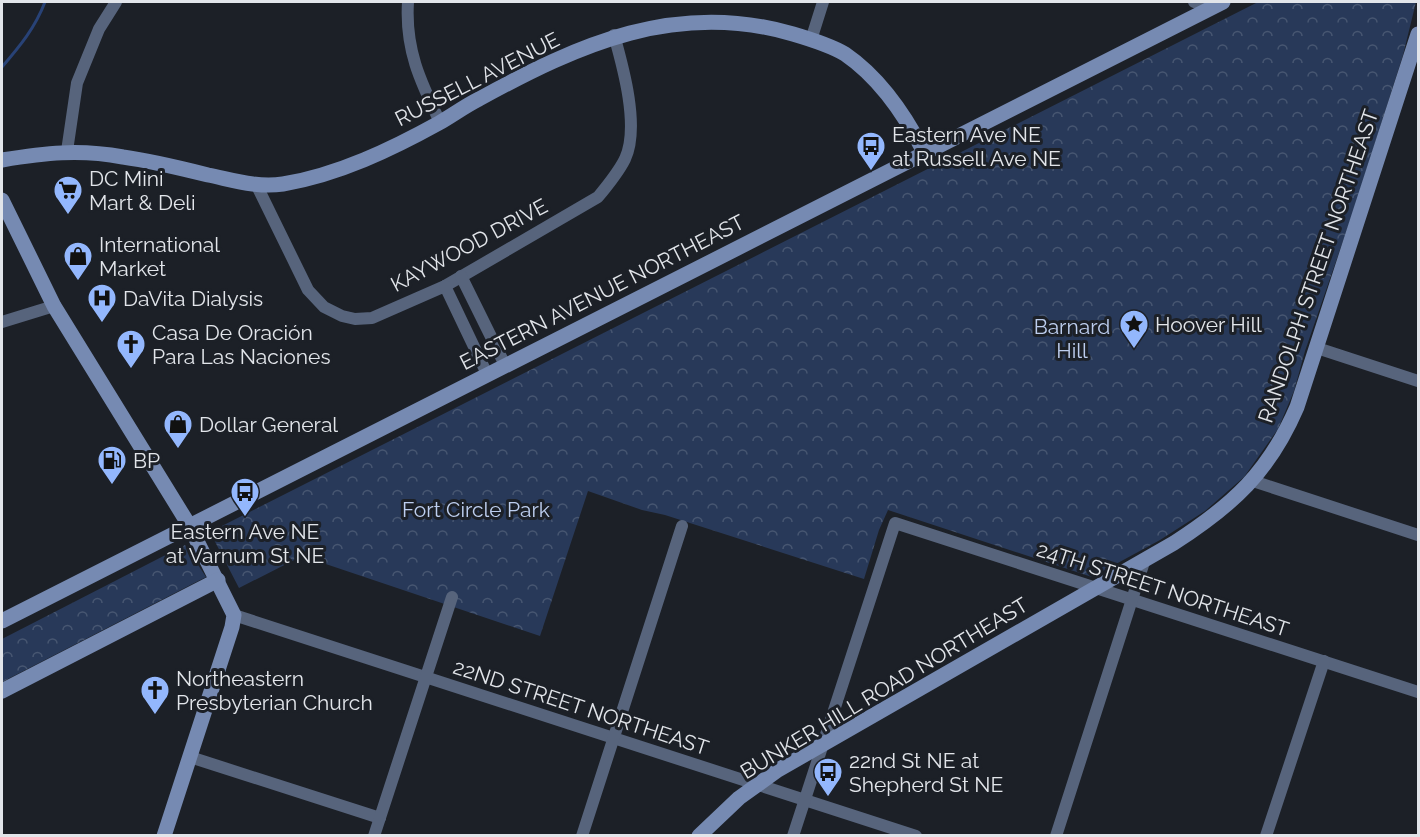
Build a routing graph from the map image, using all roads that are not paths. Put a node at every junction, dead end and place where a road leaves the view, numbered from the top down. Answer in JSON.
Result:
{"nodes":[{"id":1,"x":116,"y":2,"type":"edge"},
{"id":2,"x":408,"y":2,"type":"edge"},
{"id":3,"x":823,"y":2,"type":"edge"},
{"id":4,"x":1194,"y":2,"type":"edge"},
{"id":5,"x":1219,"y":3,"type":"edge"},
{"id":6,"x":1419,"y":34,"type":"edge"},
{"id":7,"x":614,"y":35,"type":"junction"},
{"id":8,"x":811,"y":40,"type":"junction"},
{"id":9,"x":440,"y":122,"type":"junction"},
{"id":10,"x":67,"y":151,"type":"junction"},
{"id":11,"x":924,"y":152,"type":"junction"},
{"id":12,"x":2,"y":160,"type":"edge"},
{"id":13,"x":257,"y":186,"type":"junction"},
{"id":14,"x":2,"y":200,"type":"edge"},
{"id":15,"x":462,"y":276,"type":"junction"},
{"id":16,"x":445,"y":286,"type":"junction"},
{"id":17,"x":54,"y":306,"type":"junction"},
{"id":18,"x":2,"y":322,"type":"edge"},
{"id":19,"x":1317,"y":348,"type":"junction"},
{"id":20,"x":505,"y":364,"type":"junction"},
{"id":21,"x":487,"y":374,"type":"junction"},
{"id":22,"x":1419,"y":381,"type":"edge"},
{"id":23,"x":1253,"y":481,"type":"junction"},
{"id":24,"x":189,"y":525,"type":"junction"},
{"id":25,"x":682,"y":526,"type":"dead end"},
{"id":26,"x":1419,"y":535,"type":"edge"},
{"id":27,"x":1145,"y":560,"type":"junction"},
{"id":28,"x":218,"y":580,"type":"junction"},
{"id":29,"x":1098,"y":588,"type":"junction"},
{"id":30,"x":452,"y":597,"type":"dead end"},
{"id":31,"x":1132,"y":599,"type":"junction"},
{"id":32,"x":234,"y":615,"type":"junction"},
{"id":33,"x":2,"y":621,"type":"edge"},
{"id":34,"x":1324,"y":661,"type":"junction"},
{"id":35,"x":426,"y":677,"type":"junction"},
{"id":36,"x":2,"y":691,"type":"edge"},
{"id":37,"x":1419,"y":692,"type":"edge"},
{"id":38,"x":614,"y":738,"type":"junction"},
{"id":39,"x":823,"y":744,"type":"junction"},
{"id":40,"x":190,"y":757,"type":"junction"},
{"id":41,"x":758,"y":784,"type":"junction"},
{"id":42,"x":805,"y":800,"type":"junction"},
{"id":43,"x":380,"y":818,"type":"junction"},
{"id":44,"x":164,"y":836,"type":"edge"},
{"id":45,"x":374,"y":836,"type":"edge"},
{"id":46,"x":582,"y":836,"type":"edge"},
{"id":47,"x":699,"y":836,"type":"edge"},
{"id":48,"x":793,"y":836,"type":"edge"},
{"id":49,"x":916,"y":836,"type":"edge"},
{"id":50,"x":1056,"y":836,"type":"edge"},
{"id":51,"x":1266,"y":836,"type":"edge"}],
"edges":[{"from":1,"to":10,"type":"street"},
{"from":2,"to":9,"type":"street"},
{"from":3,"to":8,"type":"street"},
{"from":4,"to":5,"type":"street"},
{"from":5,"to":11,"type":"street","name":"EASTERN AVENUE NORTHEAST"},
{"from":6,"to":19,"type":"street","name":"RANDOLPH STREET NORTHEAST"},
{"from":7,"to":8,"type":"street","name":"RUSSELL AVENUE"},
{"from":7,"to":9,"type":"street","name":"RUSSELL AVENUE"},
{"from":7,"to":15,"type":"street","name":"KAYWOOD DRIVE"},
{"from":8,"to":11,"type":"street","name":"RUSSELL AVENUE"},
{"from":9,"to":13,"type":"street","name":"RUSSELL AVENUE"},
{"from":10,"to":12,"type":"street","name":"RUSSELL AVENUE"},
{"from":10,"to":13,"type":"street","name":"RUSSELL AVENUE"},
{"from":11,"to":20,"type":"street","name":"EASTERN AVENUE NORTHEAST"},
{"from":13,"to":16,"type":"street","name":"KAYWOOD DRIVE"},
{"from":14,"to":17,"type":"street"},
{"from":15,"to":16,"type":"street","name":"KAYWOOD DRIVE"},
{"from":15,"to":20,"type":"street"},
{"from":16,"to":21,"type":"street"},
{"from":17,"to":18,"type":"street"},
{"from":17,"to":24,"type":"street"},
{"from":19,"to":22,"type":"street"},
{"from":19,"to":23,"type":"street","name":"RANDOLPH STREET NORTHEAST"},
{"from":20,"to":21,"type":"street","name":"EASTERN AVENUE NORTHEAST"},
{"from":21,"to":24,"type":"street","name":"EASTERN AVENUE NORTHEAST"},
{"from":23,"to":26,"type":"street"},
{"from":23,"to":27,"type":"street","name":"RANDOLPH STREET NORTHEAST"},
{"from":24,"to":28,"type":"street"},
{"from":24,"to":33,"type":"street","name":"EASTERN AVENUE NORTHEAST"},
{"from":25,"to":38,"type":"street"},
{"from":27,"to":29,"type":"street","name":"RANDOLPH STREET NORTHEAST"},
{"from":27,"to":31,"type":"street"},
{"from":28,"to":32,"type":"street"},
{"from":28,"to":36,"type":"street"},
{"from":29,"to":31,"type":"street","name":"24TH STREET NORTHEAST"},
{"from":29,"to":39,"type":"street","name":"BUNKER HILL ROAD NORTHEAST"},
{"from":29,"to":39,"type":"street","name":"24TH STREET NORTHEAST"},
{"from":30,"to":35,"type":"street"},
{"from":31,"to":34,"type":"street","name":"24TH STREET NORTHEAST"},
{"from":31,"to":50,"type":"street"},
{"from":32,"to":35,"type":"street","name":"22ND STREET NORTHEAST"},
{"from":32,"to":40,"type":"street"},
{"from":34,"to":37,"type":"street","name":"24TH STREET NORTHEAST"},
{"from":34,"to":51,"type":"street"},
{"from":35,"to":38,"type":"street","name":"22ND STREET NORTHEAST"},
{"from":35,"to":43,"type":"street"},
{"from":38,"to":41,"type":"street","name":"22ND STREET NORTHEAST"},
{"from":38,"to":46,"type":"street"},
{"from":39,"to":41,"type":"street","name":"BUNKER HILL ROAD NORTHEAST"},
{"from":39,"to":42,"type":"street"},
{"from":40,"to":43,"type":"street"},
{"from":40,"to":44,"type":"street"},
{"from":41,"to":42,"type":"street","name":"22ND STREET NORTHEAST"},
{"from":41,"to":47,"type":"street","name":"BUNKER HILL ROAD NORTHEAST"},
{"from":42,"to":48,"type":"street"},
{"from":42,"to":49,"type":"street","name":"22ND STREET NORTHEAST"},
{"from":43,"to":45,"type":"street"}]}
